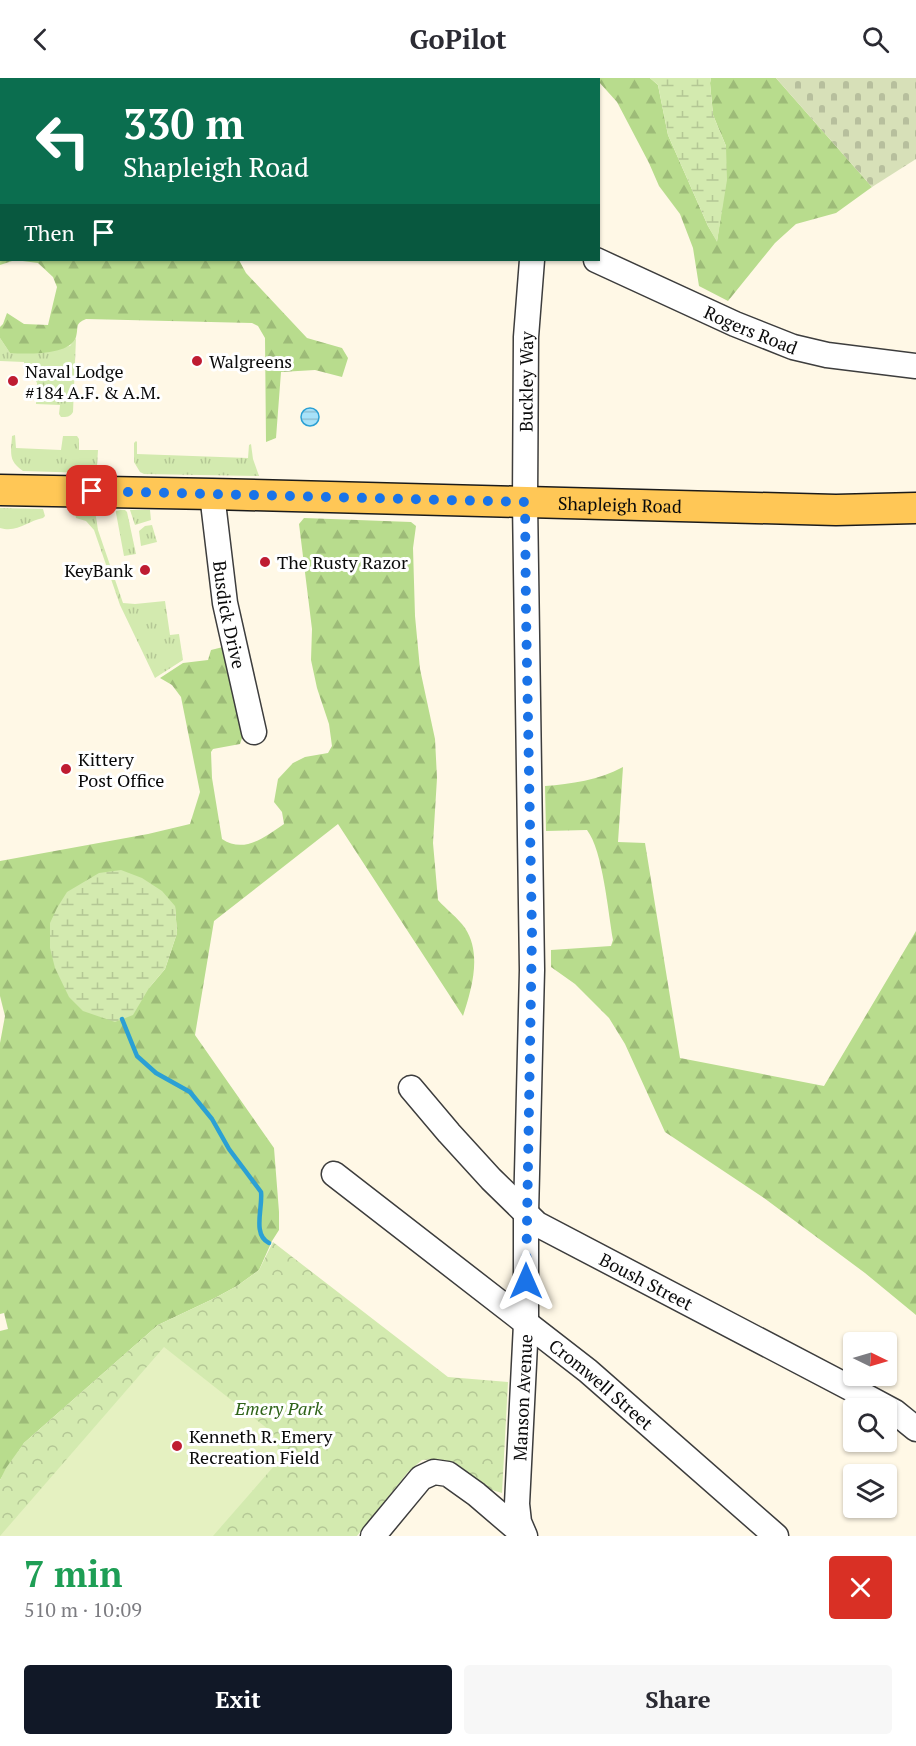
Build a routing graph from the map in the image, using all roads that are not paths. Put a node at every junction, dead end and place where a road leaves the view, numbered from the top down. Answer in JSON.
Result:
{"nodes":[{"id":1,"x":532,"y":261,"type":"edge"},
{"id":2,"x":598,"y":261,"type":"edge"},
{"id":3,"x":916,"y":366,"type":"edge"},
{"id":4,"x":0,"y":490,"type":"edge"},
{"id":5,"x":212,"y":494,"type":"junction"},
{"id":6,"x":525,"y":502,"type":"junction"},
{"id":7,"x":916,"y":508,"type":"edge"},
{"id":8,"x":254,"y":732,"type":"dead end"},
{"id":9,"x":411,"y":1088,"type":"dead end"},
{"id":10,"x":334,"y":1174,"type":"dead end"},
{"id":11,"x":526,"y":1214,"type":"junction"},
{"id":12,"x":526,"y":1324,"type":"junction"},
{"id":13,"x":916,"y":1429,"type":"edge"},
{"id":14,"x":373,"y":1536,"type":"edge"},
{"id":15,"x":524,"y":1536,"type":"edge"},
{"id":16,"x":776,"y":1536,"type":"edge"}],
"edges":[{"from":1,"to":6,"type":"street","name":"Buckley Way"},
{"from":2,"to":3,"type":"street","name":"Rogers Road"},
{"from":4,"to":5,"type":"main road","name":"Shapleigh Road"},
{"from":5,"to":6,"type":"main road","name":"Shapleigh Road"},
{"from":5,"to":8,"type":"street","name":"Busdick Drive"},
{"from":6,"to":7,"type":"main road","name":"Shapleigh Road"},
{"from":6,"to":11,"type":"street","name":"Manson Avenue"},
{"from":9,"to":11,"type":"street","name":"Boush Street"},
{"from":10,"to":12,"type":"street","name":"Cromwell Street"},
{"from":11,"to":12,"type":"street","name":"Manson Avenue"},
{"from":11,"to":13,"type":"street","name":"Boush Street"},
{"from":12,"to":15,"type":"street","name":"Manson Avenue"},
{"from":12,"to":16,"type":"street","name":"Cromwell Street"},
{"from":14,"to":15,"type":"street"}]}
